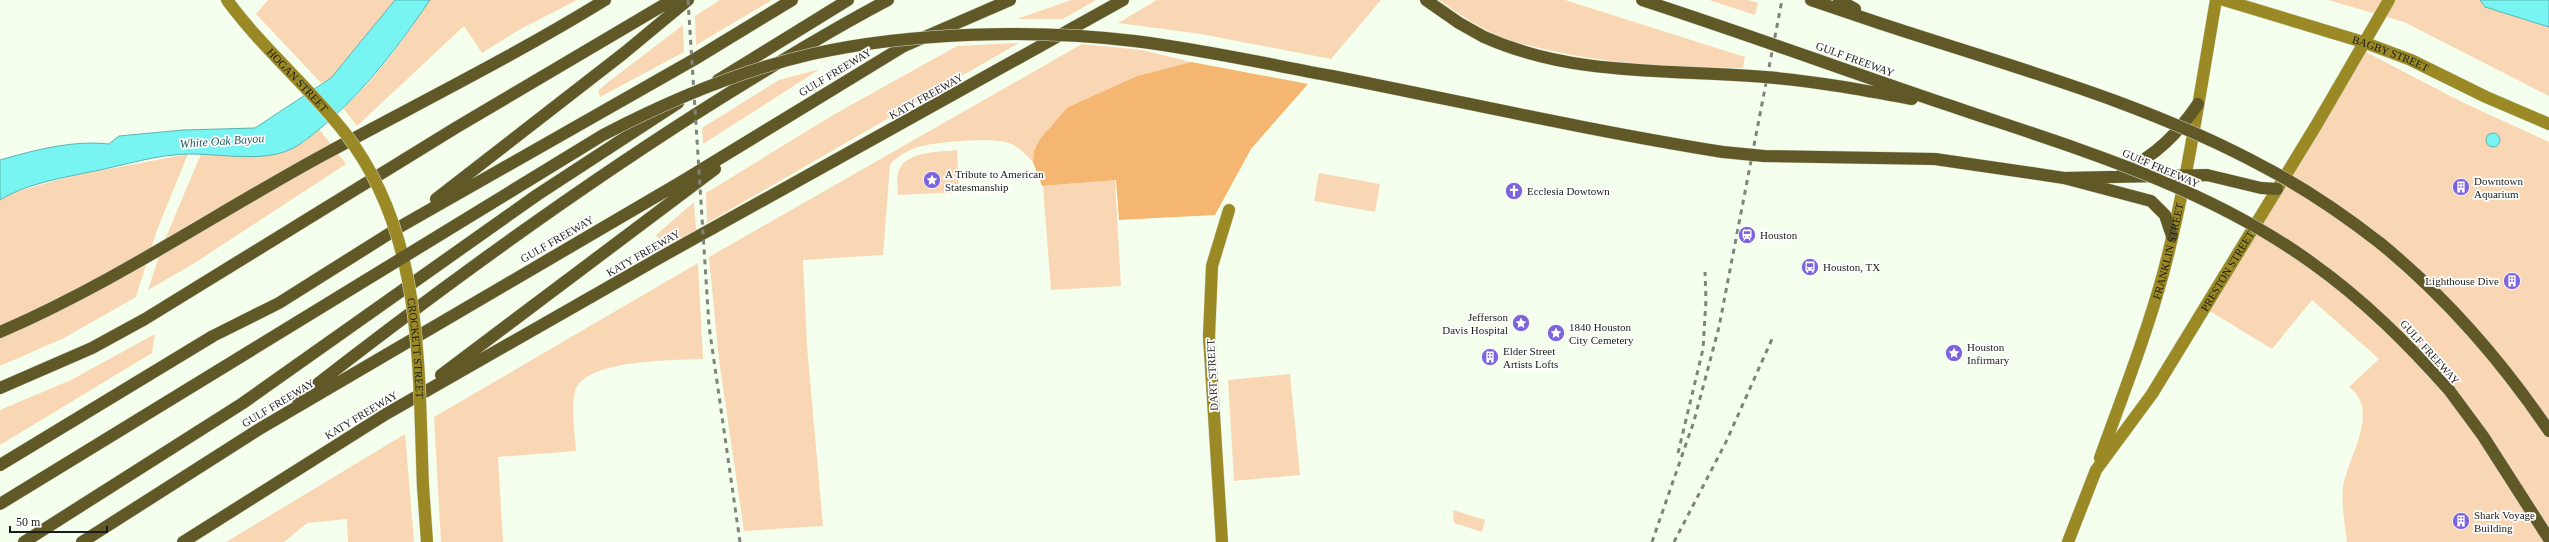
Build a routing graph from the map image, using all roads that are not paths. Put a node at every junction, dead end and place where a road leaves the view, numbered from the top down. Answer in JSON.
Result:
{"nodes":[{"id":1,"x":227,"y":0,"type":"edge"},
{"id":2,"x":605,"y":0,"type":"edge"},
{"id":3,"x":672,"y":0,"type":"edge"},
{"id":4,"x":688,"y":0,"type":"edge"},
{"id":5,"x":792,"y":0,"type":"edge"},
{"id":6,"x":848,"y":0,"type":"edge"},
{"id":7,"x":888,"y":0,"type":"edge"},
{"id":8,"x":1010,"y":0,"type":"edge"},
{"id":9,"x":1123,"y":0,"type":"edge"},
{"id":10,"x":1426,"y":0,"type":"edge"},
{"id":11,"x":1642,"y":0,"type":"edge"},
{"id":12,"x":1811,"y":0,"type":"edge"},
{"id":13,"x":1839,"y":0,"type":"edge"},
{"id":14,"x":2216,"y":0,"type":"edge"},
{"id":15,"x":2224,"y":0,"type":"edge"},
{"id":16,"x":2389,"y":0,"type":"edge"},
{"id":17,"x":1879,"y":23,"type":"junction"},
{"id":18,"x":2363,"y":42,"type":"junction"},
{"id":19,"x":1944,"y":104,"type":"junction"},
{"id":20,"x":2198,"y":104,"type":"junction"},
{"id":21,"x":775,"y":124,"type":"junction"},
{"id":22,"x":2549,"y":124,"type":"edge"},
{"id":23,"x":365,"y":163,"type":"joint"},
{"id":24,"x":2186,"y":177,"type":"junction"},
{"id":25,"x":2064,"y":178,"type":"junction"},
{"id":26,"x":2089,"y":179,"type":"junction"},
{"id":27,"x":2277,"y":189,"type":"junction"},
{"id":28,"x":1228,"y":210,"type":"dead end"},
{"id":29,"x":403,"y":225,"type":"junction"},
{"id":30,"x":2172,"y":236,"type":"junction"},
{"id":31,"x":0,"y":332,"type":"edge"},
{"id":32,"x":0,"y":388,"type":"edge"},
{"id":33,"x":386,"y":414,"type":"junction"},
{"id":34,"x":261,"y":428,"type":"junction"},
{"id":35,"x":2549,"y":431,"type":"edge"},
{"id":36,"x":0,"y":465,"type":"edge"},
{"id":37,"x":2096,"y":470,"type":"junction"},
{"id":38,"x":0,"y":504,"type":"edge"},
{"id":39,"x":2549,"y":539,"type":"edge"},
{"id":40,"x":24,"y":542,"type":"edge"},
{"id":41,"x":82,"y":542,"type":"edge"},
{"id":42,"x":183,"y":542,"type":"edge"},
{"id":43,"x":427,"y":542,"type":"edge"},
{"id":44,"x":1222,"y":542,"type":"edge"},
{"id":45,"x":2068,"y":542,"type":"edge"}],
"edges":[{"from":1,"to":23,"type":"street","name":"HOGAN STREET","bridge":true},
{"from":2,"to":31,"type":"highway"},
{"from":3,"to":32,"type":"highway"},
{"from":4,"to":29,"type":"highway"},
{"from":5,"to":29,"type":"highway"},
{"from":6,"to":40,"type":"highway"},
{"from":7,"to":34,"type":"highway"},
{"from":8,"to":21,"type":"highway","name":"GULF FREEWAY"},
{"from":9,"to":33,"type":"highway","name":"KATY FREEWAY"},
{"from":10,"to":19,"type":"highway","bridge":true},
{"from":11,"to":19,"type":"highway","name":"GULF FREEWAY","bridge":true},
{"from":12,"to":17,"type":"highway"},
{"from":13,"to":17,"type":"highway"},
{"from":14,"to":20,"type":"street","name":"FRANKLIN STREET"},
{"from":15,"to":18,"type":"street","name":"BAGBY STREET"},
{"from":16,"to":18,"type":"street","name":"PRESTON STREET"},
{"from":17,"to":35,"type":"highway","bridge":true},
{"from":18,"to":22,"type":"street","name":"BAGBY STREET"},
{"from":18,"to":27,"type":"street","name":"PRESTON STREET"},
{"from":19,"to":39,"type":"highway","name":"GULF FREEWAY","bridge":true},
{"from":20,"to":24,"type":"street","name":"FRANKLIN STREET"},
{"from":20,"to":26,"type":"highway"},
{"from":21,"to":33,"type":"highway"},
{"from":21,"to":34,"type":"highway","name":"GULF FREEWAY"},
{"from":23,"to":43,"type":"street","name":"CROCKETT STREET","bridge":true},
{"from":24,"to":26,"type":"highway"},
{"from":24,"to":27,"type":"highway"},
{"from":24,"to":30,"type":"street","name":"FRANKLIN STREET"},
{"from":25,"to":26,"type":"highway"},
{"from":25,"to":30,"type":"highway"},
{"from":25,"to":38,"type":"highway","bridge":true},
{"from":27,"to":37,"type":"street","name":"PRESTON STREET"},
{"from":28,"to":44,"type":"street","name":"DART STREET"},
{"from":29,"to":36,"type":"highway"},
{"from":30,"to":37,"type":"street","name":"FRANKLIN STREET"},
{"from":33,"to":42,"type":"highway","name":"KATY FREEWAY"},
{"from":34,"to":41,"type":"highway","name":"GULF FREEWAY"},
{"from":37,"to":45,"type":"street","name":"PRESTON STREET"}]}
